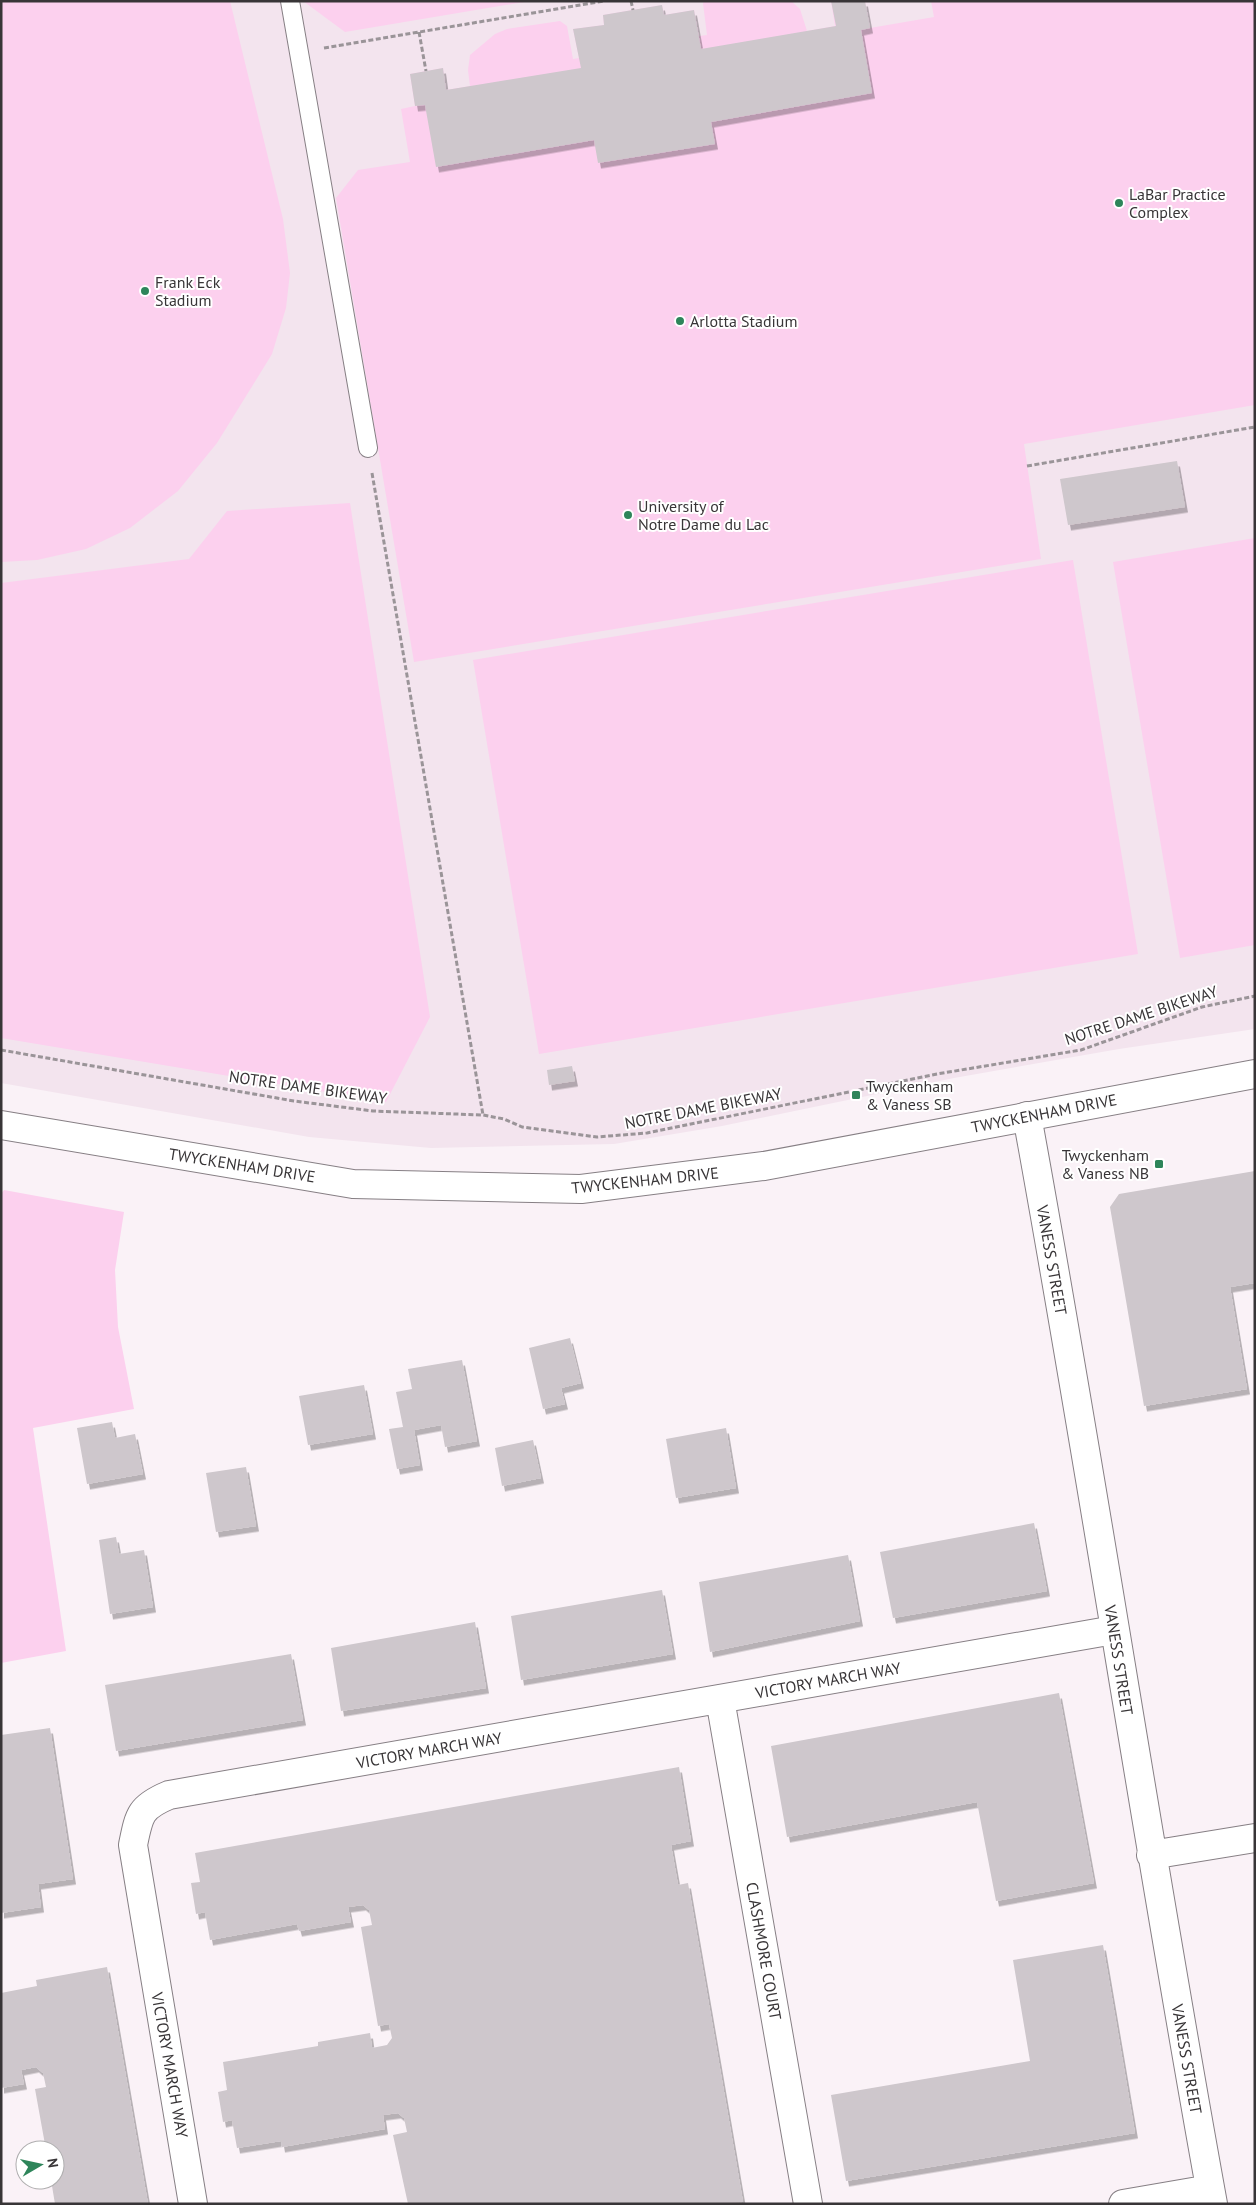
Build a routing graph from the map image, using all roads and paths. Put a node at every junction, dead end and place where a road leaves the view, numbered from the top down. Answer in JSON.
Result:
{"nodes":[{"id":1,"x":290,"y":1,"type":"edge"},
{"id":2,"x":604,"y":1,"type":"edge"},
{"id":3,"x":631,"y":1,"type":"edge"},
{"id":4,"x":633,"y":10,"type":"dead end"},
{"id":5,"x":420,"y":32,"type":"junction"},
{"id":6,"x":299,"y":52,"type":"junction"},
{"id":7,"x":426,"y":71,"type":"dead end"},
{"id":8,"x":1255,"y":427,"type":"edge"},
{"id":9,"x":368,"y":448,"type":"joint"},
{"id":10,"x":1027,"y":466,"type":"dead end"},
{"id":11,"x":1255,"y":996,"type":"edge"},
{"id":12,"x":1,"y":1050,"type":"edge"},
{"id":13,"x":1255,"y":1074,"type":"edge"},
{"id":14,"x":483,"y":1115,"type":"junction"},
{"id":15,"x":1027,"y":1116,"type":"junction"},
{"id":16,"x":1,"y":1125,"type":"edge"},
{"id":17,"x":1114,"y":1630,"type":"junction"},
{"id":18,"x":720,"y":1699,"type":"junction"},
{"id":19,"x":1255,"y":1838,"type":"edge"},
{"id":20,"x":1151,"y":1855,"type":"junction"},
{"id":21,"x":1211,"y":2196,"type":"edge"},
{"id":22,"x":194,"y":2204,"type":"edge"},
{"id":23,"x":808,"y":2204,"type":"edge"},
{"id":24,"x":1123,"y":2204,"type":"edge"}],
"edges":[{"from":1,"to":6,"type":"lane"},
{"from":2,"to":5,"type":"path"},
{"from":3,"to":4,"type":"path"},
{"from":5,"to":6,"type":"path"},
{"from":5,"to":7,"type":"path"},
{"from":6,"to":9,"type":"lane"},
{"from":8,"to":10,"type":"path"},
{"from":9,"to":14,"type":"path"},
{"from":11,"to":14,"type":"path","name":"NOTRE DAME BIKEWAY"},
{"from":12,"to":14,"type":"path","name":"NOTRE DAME BIKEWAY"},
{"from":13,"to":15,"type":"street","name":"TWYCKENHAM DRIVE"},
{"from":15,"to":16,"type":"street","name":"TWYCKENHAM DRIVE"},
{"from":15,"to":17,"type":"street","name":"VANESS STREET"},
{"from":17,"to":18,"type":"street","name":"VICTORY MARCH WAY"},
{"from":17,"to":20,"type":"street","name":"VANESS STREET"},
{"from":18,"to":22,"type":"street","name":"VICTORY MARCH WAY"},
{"from":18,"to":23,"type":"street","name":"CLASHMORE COURT"},
{"from":19,"to":20,"type":"street"},
{"from":20,"to":21,"type":"street","name":"VANESS STREET"},
{"from":21,"to":24,"type":"street"}]}
